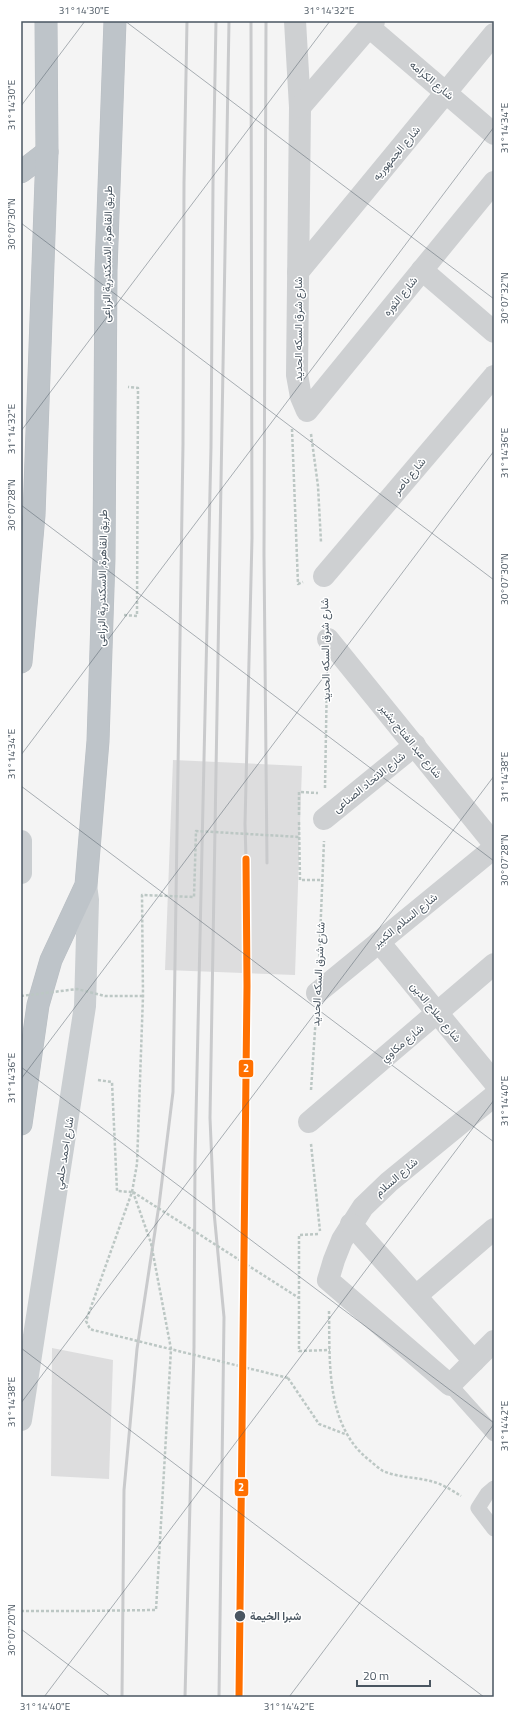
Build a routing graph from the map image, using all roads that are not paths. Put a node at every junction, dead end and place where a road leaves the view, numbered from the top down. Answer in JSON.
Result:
{"nodes":[{"id":1,"x":46,"y":21,"type":"edge"},
{"id":2,"x":115,"y":21,"type":"edge"},
{"id":3,"x":295,"y":21,"type":"edge"},
{"id":4,"x":372,"y":24,"type":"edge"},
{"id":5,"x":494,"y":34,"type":"edge"},
{"id":6,"x":446,"y":92,"type":"junction"},
{"id":7,"x":300,"y":108,"type":"junction"},
{"id":8,"x":494,"y":134,"type":"edge"},
{"id":9,"x":47,"y":152,"type":"junction"},
{"id":10,"x":21,"y":172,"type":"edge"},
{"id":11,"x":494,"y":182,"type":"edge"},
{"id":12,"x":422,"y":270,"type":"junction"},
{"id":13,"x":298,"y":272,"type":"junction"},
{"id":14,"x":494,"y":332,"type":"edge"},
{"id":15,"x":494,"y":376,"type":"edge"},
{"id":16,"x":299,"y":418,"type":"joint"},
{"id":17,"x":324,"y":576,"type":"road end"},
{"id":18,"x":328,"y":639,"type":"road end"},
{"id":19,"x":21,"y":662,"type":"edge"},
{"id":20,"x":414,"y":745,"type":"junction"},
{"id":21,"x":324,"y":819,"type":"road end"},
{"id":22,"x":21,"y":841,"type":"edge"},
{"id":23,"x":493,"y":841,"type":"edge"},
{"id":24,"x":21,"y":873,"type":"edge"},
{"id":25,"x":86,"y":885,"type":"junction"},
{"id":26,"x":379,"y":942,"type":"junction"},
{"id":27,"x":494,"y":964,"type":"edge"},
{"id":28,"x":317,"y":993,"type":"road end"},
{"id":29,"x":437,"y":1013,"type":"junction"},
{"id":30,"x":494,"y":1082,"type":"edge"},
{"id":31,"x":494,"y":1096,"type":"edge"},
{"id":32,"x":309,"y":1122,"type":"road end"},
{"id":33,"x":21,"y":1124,"type":"edge"},
{"id":34,"x":351,"y":1224,"type":"junction"},
{"id":35,"x":494,"y":1229,"type":"edge"},
{"id":36,"x":416,"y":1296,"type":"junction"},
{"id":37,"x":494,"y":1341,"type":"edge"},
{"id":38,"x":474,"y":1361,"type":"junction"},
{"id":39,"x":450,"y":1385,"type":"junction"},
{"id":40,"x":21,"y":1420,"type":"edge"},
{"id":41,"x":494,"y":1434,"type":"edge"},
{"id":42,"x":494,"y":1488,"type":"edge"},
{"id":43,"x":494,"y":1529,"type":"edge"}],
"edges":[{"from":1,"to":9,"type":"highway"},
{"from":2,"to":25,"type":"highway","name":"طريق القاهرة, الاسكندرية الزراعى"},
{"from":3,"to":7,"type":"street","name":"شارع شرق السكه الحديد"},
{"from":4,"to":6,"type":"street","name":"شارع الكرامه"},
{"from":4,"to":7,"type":"street"},
{"from":5,"to":6,"type":"street","name":"شارع الجمهوريه"},
{"from":6,"to":8,"type":"street","name":"شارع الكرامه"},
{"from":6,"to":13,"type":"street","name":"شارع الجمهوريه"},
{"from":7,"to":13,"type":"street","name":"شارع شرق السكه الحديد"},
{"from":9,"to":10,"type":"highway"},
{"from":9,"to":19,"type":"highway"},
{"from":11,"to":12,"type":"street","name":"شارع الثوره"},
{"from":12,"to":14,"type":"street"},
{"from":12,"to":16,"type":"street","name":"شارع الثوره"},
{"from":13,"to":16,"type":"street","name":"شارع شرق السكه الحديد"},
{"from":15,"to":17,"type":"street","name":"شارع ناصر"},
{"from":18,"to":20,"type":"street","name":"شارع عبد الفتاح بشير"},
{"from":20,"to":21,"type":"street","name":"شارع الاتحاد الصناعى"},
{"from":20,"to":23,"type":"street","name":"شارع عبد الفتاح بشير"},
{"from":22,"to":24,"type":"main road"},
{"from":23,"to":26,"type":"street","name":"شارع السلام الكبير"},
{"from":25,"to":33,"type":"highway","name":"طريق القاهرة, الاسكندرية الزراعى"},
{"from":25,"to":40,"type":"main road","name":"شارع احمد حلمي"},
{"from":26,"to":28,"type":"street","name":"شارع السلام الكبير"},
{"from":26,"to":29,"type":"street","name":"شارع صلاح الدين"},
{"from":27,"to":29,"type":"street","name":"شارع مكاوي"},
{"from":29,"to":30,"type":"street","name":"شارع صلاح الدين"},
{"from":29,"to":32,"type":"street","name":"شارع مكاوي"},
{"from":31,"to":34,"type":"street","name":"شارع السلام"},
{"from":34,"to":36,"type":"street"},
{"from":34,"to":39,"type":"street","name":"شارع السلام"},
{"from":35,"to":36,"type":"street"},
{"from":36,"to":38,"type":"street"},
{"from":37,"to":38,"type":"street"},
{"from":38,"to":39,"type":"street"},
{"from":39,"to":41,"type":"lane"},
{"from":42,"to":43,"type":"lane"}]}
